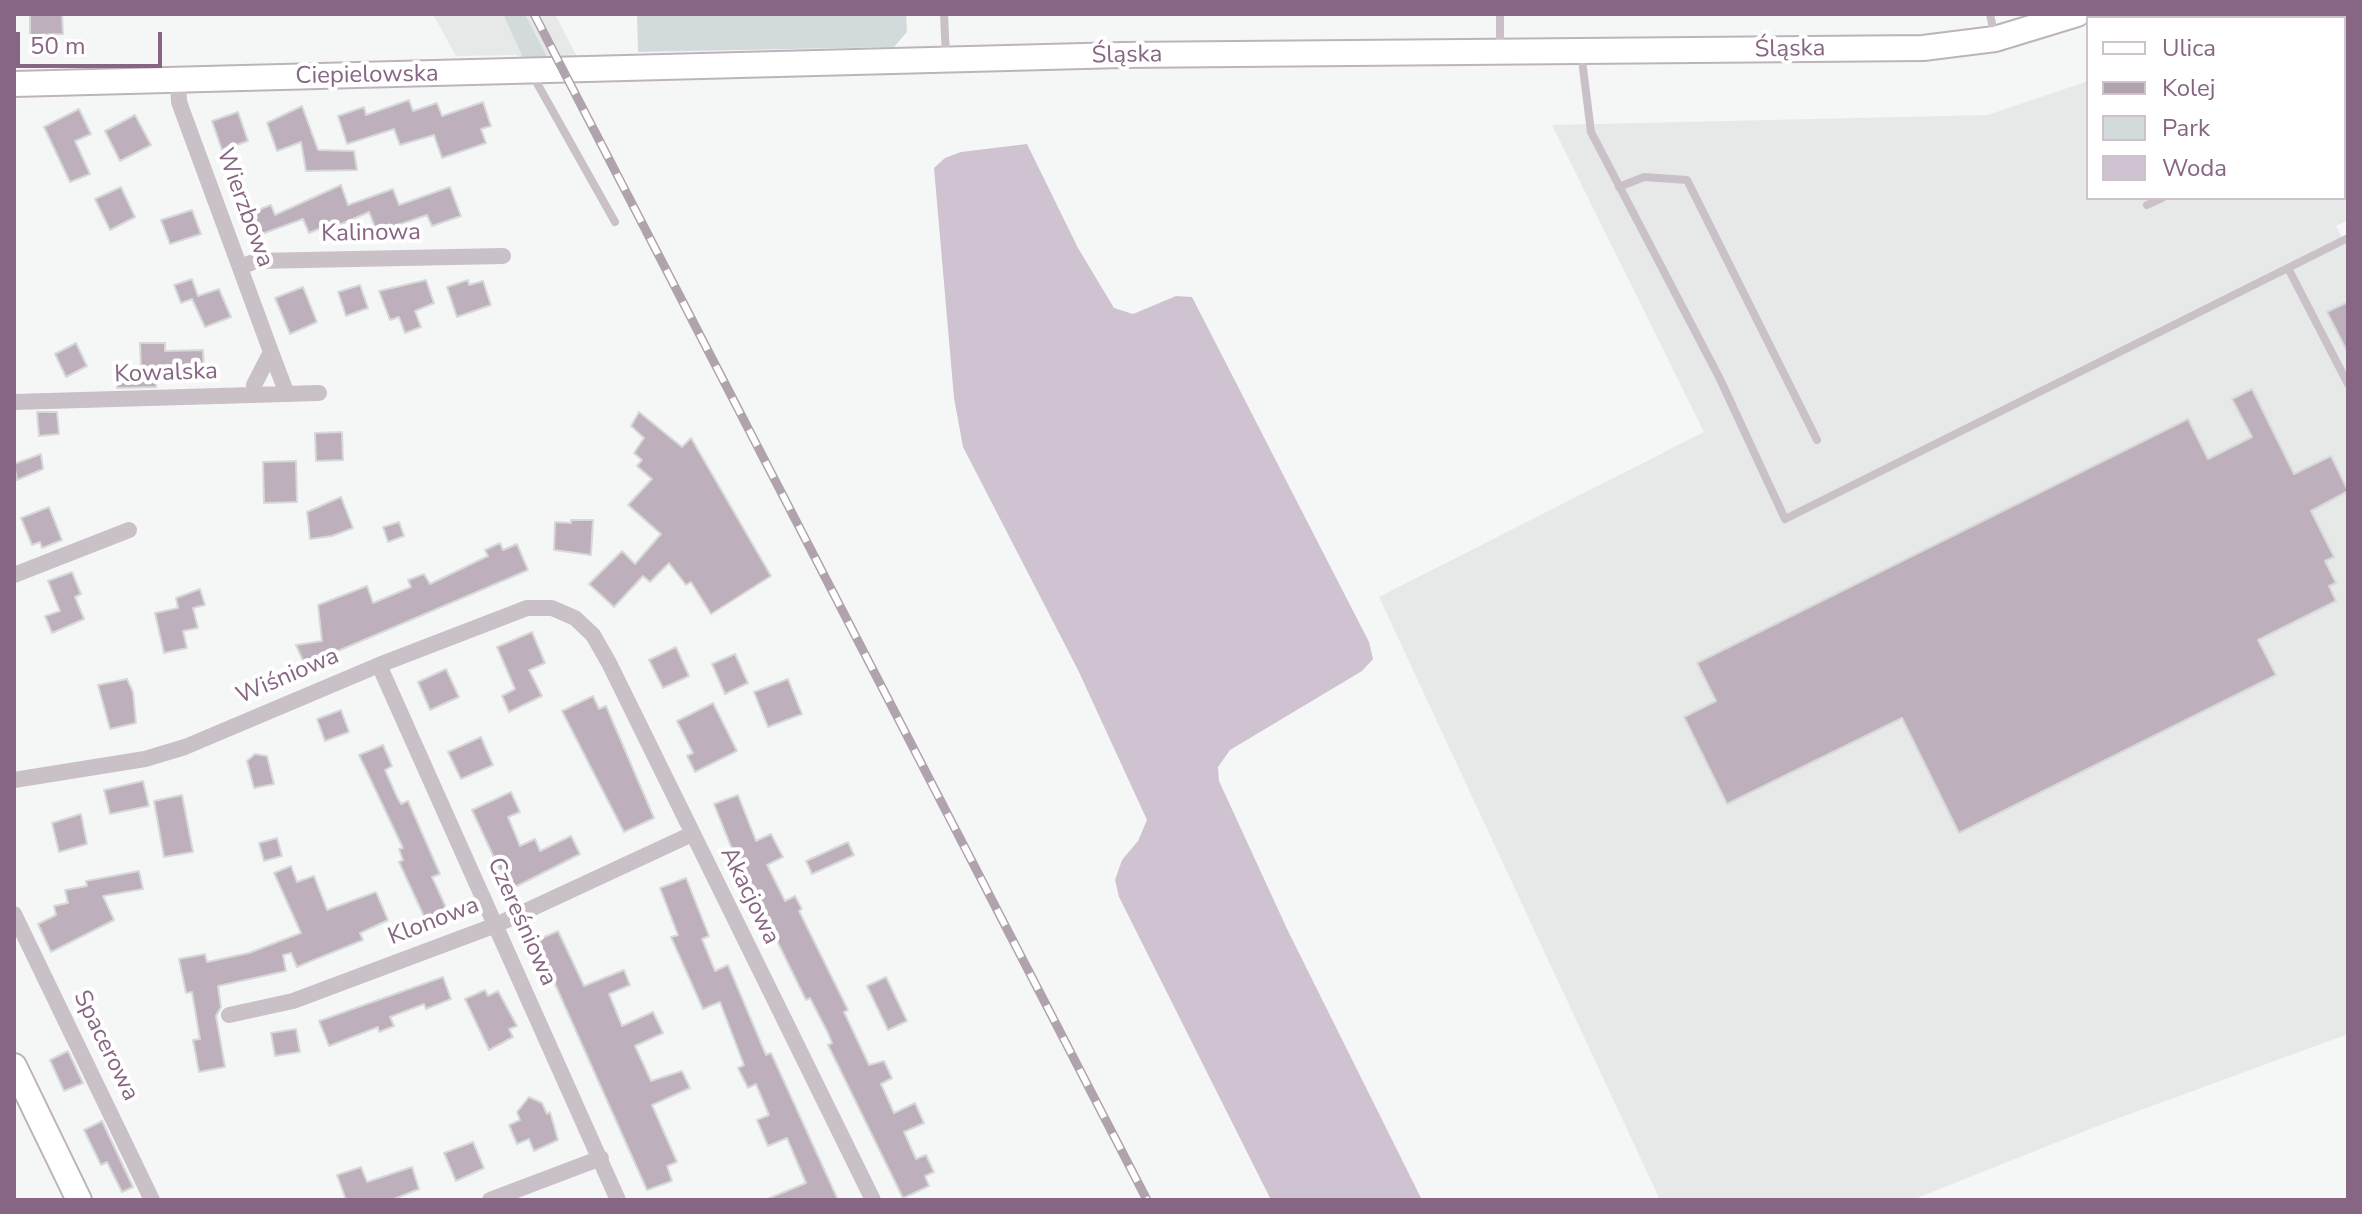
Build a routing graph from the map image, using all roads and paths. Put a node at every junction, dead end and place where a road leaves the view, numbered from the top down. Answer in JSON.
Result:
{"nodes":[{"id":1,"x":944,"y":14,"type":"edge"},
{"id":2,"x":1500,"y":14,"type":"edge"},
{"id":3,"x":1990,"y":14,"type":"edge"},
{"id":4,"x":2077,"y":14,"type":"edge"},
{"id":5,"x":1995,"y":39,"type":"junction"},
{"id":6,"x":1581,"y":51,"type":"junction"},
{"id":7,"x":1500,"y":53,"type":"junction"},
{"id":8,"x":946,"y":59,"type":"junction"},
{"id":9,"x":576,"y":70,"type":"joint"},
{"id":10,"x":531,"y":71,"type":"junction"},
{"id":11,"x":178,"y":80,"type":"junction"},
{"id":12,"x":14,"y":84,"type":"edge"},
{"id":13,"x":1619,"y":187,"type":"junction"},
{"id":14,"x":2158,"y":200,"type":"edge"},
{"id":15,"x":2147,"y":205,"type":"dead end"},
{"id":16,"x":615,"y":222,"type":"dead end"},
{"id":17,"x":2348,"y":238,"type":"edge"},
{"id":18,"x":503,"y":256,"type":"dead end"},
{"id":19,"x":240,"y":267,"type":"junction"},
{"id":20,"x":2288,"y":268,"type":"junction"},
{"id":21,"x":271,"y":352,"type":"junction"},
{"id":22,"x":2348,"y":384,"type":"edge"},
{"id":23,"x":319,"y":393,"type":"dead end"},
{"id":24,"x":287,"y":394,"type":"junction"},
{"id":25,"x":254,"y":395,"type":"junction"},
{"id":26,"x":14,"y":402,"type":"edge"},
{"id":27,"x":1817,"y":440,"type":"dead end"},
{"id":28,"x":129,"y":530,"type":"dead end"},
{"id":29,"x":14,"y":575,"type":"edge"},
{"id":30,"x":575,"y":618,"type":"joint"},
{"id":31,"x":379,"y":665,"type":"junction"},
{"id":32,"x":14,"y":780,"type":"edge"},
{"id":33,"x":692,"y":834,"type":"junction"},
{"id":34,"x":14,"y":914,"type":"edge"},
{"id":35,"x":496,"y":925,"type":"junction"},
{"id":36,"x":229,"y":1015,"type":"dead end"},
{"id":37,"x":14,"y":1066,"type":"edge"},
{"id":38,"x":601,"y":1158,"type":"junction"},
{"id":39,"x":79,"y":1200,"type":"edge"},
{"id":40,"x":152,"y":1200,"type":"edge"},
{"id":41,"x":490,"y":1200,"type":"edge"},
{"id":42,"x":618,"y":1200,"type":"edge"},
{"id":43,"x":873,"y":1200,"type":"edge"}],
"edges":[{"from":1,"to":8,"type":"lane"},
{"from":2,"to":7,"type":"lane"},
{"from":3,"to":5,"type":"lane"},
{"from":4,"to":5,"type":"street","name":"Śląska"},
{"from":5,"to":6,"type":"street","name":"Śląska"},
{"from":6,"to":7,"type":"street","name":"Śląska"},
{"from":6,"to":13,"type":"lane"},
{"from":7,"to":8,"type":"street","name":"Śląska"},
{"from":8,"to":9,"type":"street","name":"Śląska"},
{"from":9,"to":10,"type":"street","name":"Ciepielowska"},
{"from":10,"to":11,"type":"street","name":"Ciepielowska"},
{"from":10,"to":16,"type":"lane"},
{"from":11,"to":12,"type":"street","name":"Ciepielowska"},
{"from":11,"to":19,"type":"street","name":"Wierzbowa"},
{"from":13,"to":20,"type":"lane"},
{"from":13,"to":27,"type":"lane"},
{"from":14,"to":15,"type":"lane"},
{"from":17,"to":20,"type":"lane"},
{"from":18,"to":19,"type":"street","name":"Kalinowa"},
{"from":19,"to":21,"type":"street","name":"Wierzbowa"},
{"from":20,"to":22,"type":"lane"},
{"from":21,"to":24,"type":"street","name":"Wierzbowa"},
{"from":21,"to":25,"type":"street"},
{"from":23,"to":24,"type":"street","name":"Kowalska"},
{"from":24,"to":25,"type":"street","name":"Kowalska"},
{"from":25,"to":26,"type":"street","name":"Kowalska"},
{"from":28,"to":29,"type":"street"},
{"from":30,"to":31,"type":"street","name":"Wiśniowa"},
{"from":30,"to":33,"type":"street","name":"Akacjowa"},
{"from":31,"to":32,"type":"street","name":"Wiśniowa"},
{"from":31,"to":35,"type":"street","name":"Czereśniowa"},
{"from":33,"to":35,"type":"street","name":"Klonowa"},
{"from":33,"to":43,"type":"street","name":"Akacjowa"},
{"from":34,"to":40,"type":"street","name":"Spacerowa"},
{"from":35,"to":36,"type":"street","name":"Klonowa"},
{"from":35,"to":38,"type":"street","name":"Czereśniowa"},
{"from":37,"to":39,"type":"street"},
{"from":38,"to":41,"type":"street"},
{"from":38,"to":42,"type":"street","name":"Czereśniowa"}]}
